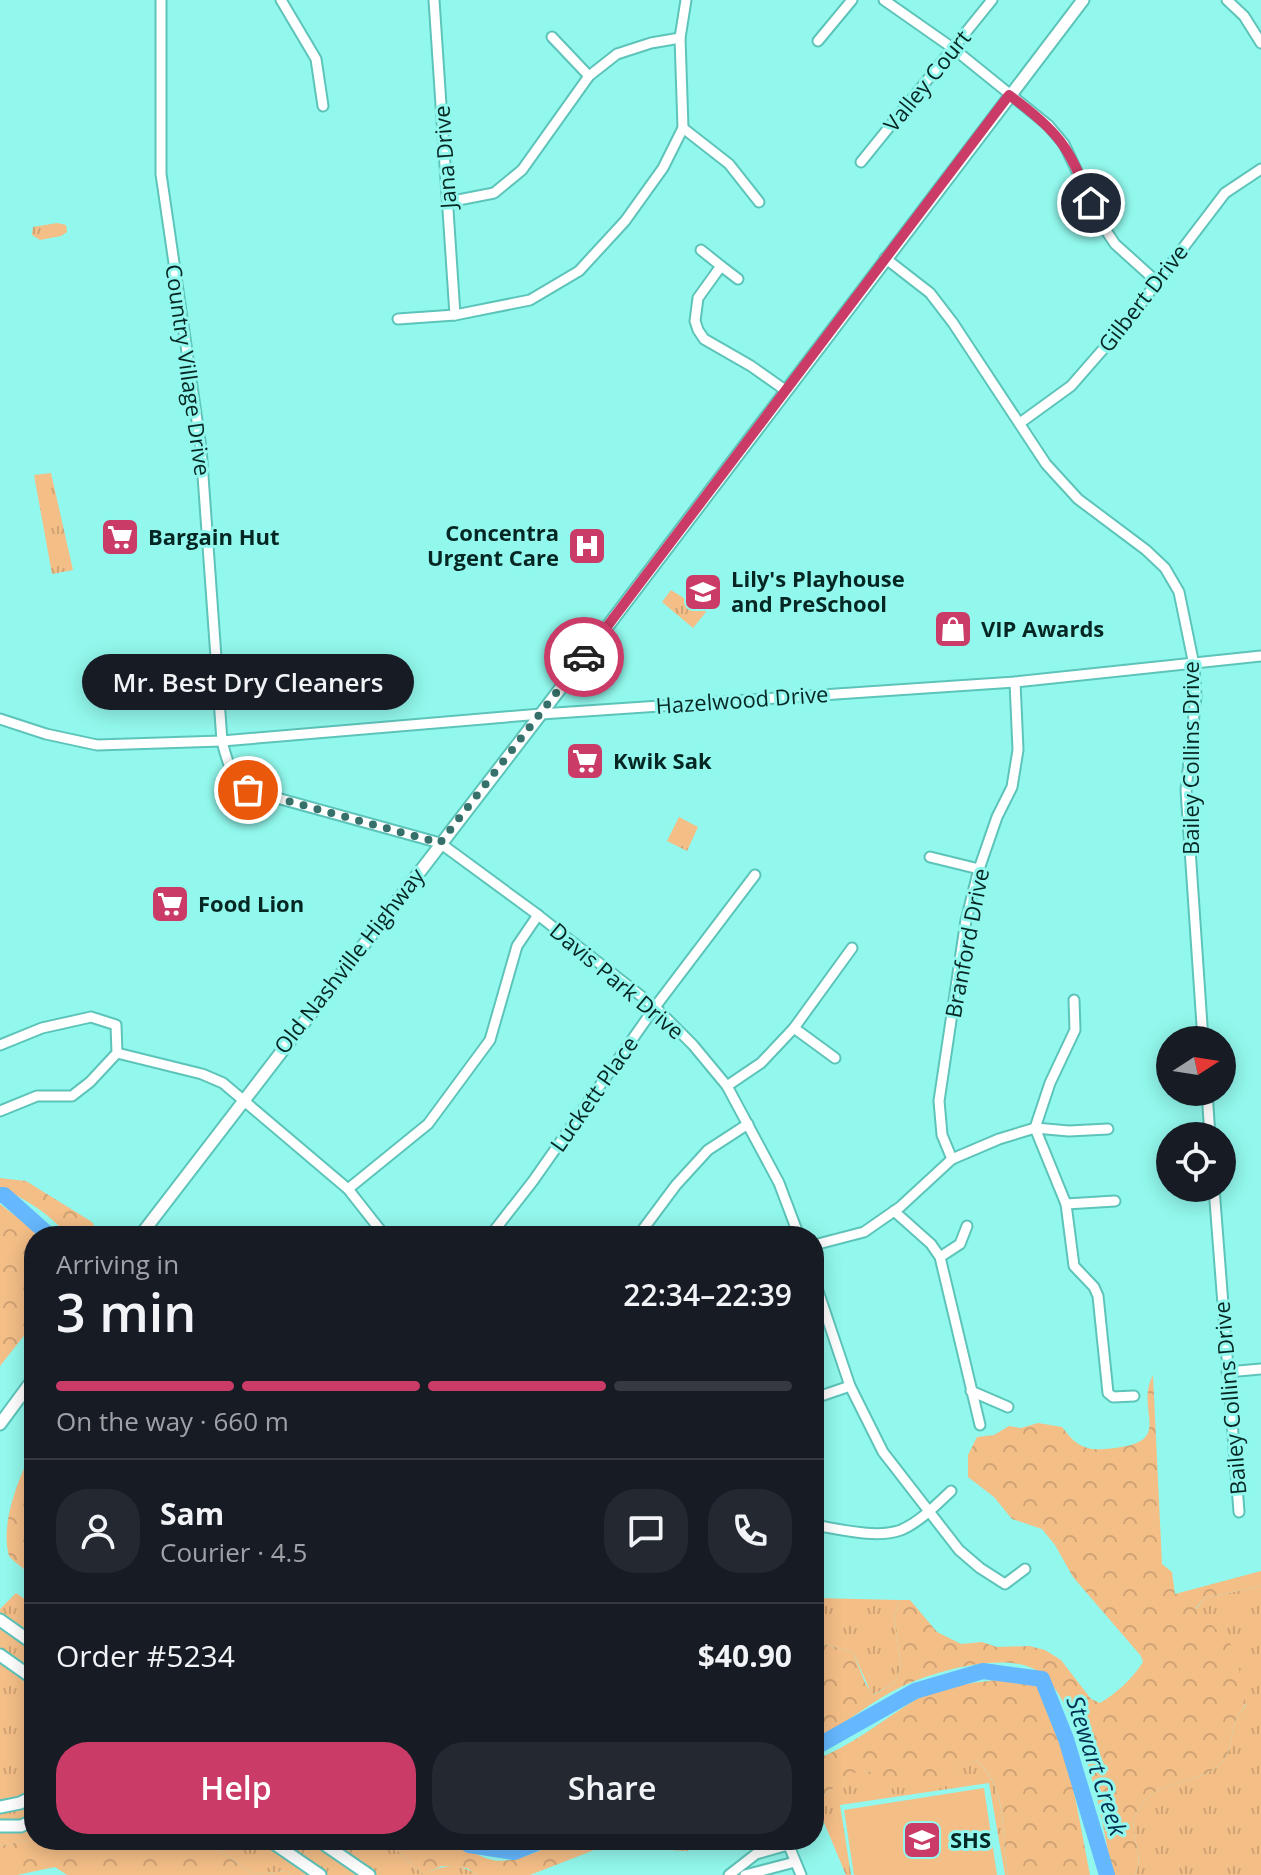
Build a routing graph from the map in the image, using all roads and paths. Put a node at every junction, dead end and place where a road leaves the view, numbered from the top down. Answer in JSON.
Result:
{"nodes":[{"id":1,"x":175,"y":0,"type":"edge"},
{"id":2,"x":281,"y":0,"type":"edge"},
{"id":3,"x":434,"y":0,"type":"edge"},
{"id":4,"x":686,"y":0,"type":"edge"},
{"id":5,"x":852,"y":0,"type":"edge"},
{"id":6,"x":884,"y":0,"type":"edge"},
{"id":7,"x":992,"y":0,"type":"edge"},
{"id":8,"x":1083,"y":0,"type":"edge"},
{"id":9,"x":1227,"y":0,"type":"edge"},
{"id":10,"x":161,"y":1,"type":"edge"},
{"id":11,"x":552,"y":37,"type":"dead end"},
{"id":12,"x":680,"y":38,"type":"junction"},
{"id":13,"x":818,"y":41,"type":"dead end"},
{"id":14,"x":1261,"y":43,"type":"edge"},
{"id":15,"x":954,"y":49,"type":"junction"},
{"id":16,"x":589,"y":76,"type":"junction"},
{"id":17,"x":1009,"y":95,"type":"junction"},
{"id":18,"x":323,"y":106,"type":"dead end"},
{"id":19,"x":683,"y":128,"type":"junction"},
{"id":20,"x":861,"y":162,"type":"dead end"},
{"id":21,"x":1261,"y":169,"type":"edge"},
{"id":22,"x":448,"y":202,"type":"junction"},
{"id":23,"x":759,"y":202,"type":"dead end"},
{"id":24,"x":701,"y":250,"type":"dead end"},
{"id":25,"x":885,"y":258,"type":"junction"},
{"id":26,"x":721,"y":266,"type":"junction"},
{"id":27,"x":738,"y":279,"type":"dead end"},
{"id":28,"x":1156,"y":281,"type":"junction"},
{"id":29,"x":455,"y":315,"type":"junction"},
{"id":30,"x":398,"y":319,"type":"dead end"},
{"id":31,"x":785,"y":390,"type":"junction"},
{"id":32,"x":1020,"y":423,"type":"junction"},
{"id":33,"x":1261,"y":656,"type":"edge"},
{"id":34,"x":1194,"y":665,"type":"junction"},
{"id":35,"x":1015,"y":682,"type":"junction"},
{"id":36,"x":541,"y":714,"type":"junction"},
{"id":37,"x":0,"y":719,"type":"edge"},
{"id":38,"x":222,"y":741,"type":"junction"},
{"id":39,"x":440,"y":843,"type":"junction"},
{"id":40,"x":930,"y":857,"type":"dead end"},
{"id":41,"x":979,"y":869,"type":"junction"},
{"id":42,"x":755,"y":875,"type":"dead end"},
{"id":43,"x":538,"y":915,"type":"junction"},
{"id":44,"x":852,"y":948,"type":"dead end"},
{"id":45,"x":1074,"y":1000,"type":"dead end"},
{"id":46,"x":655,"y":1007,"type":"junction"},
{"id":47,"x":1202,"y":1026,"type":"edge"},
{"id":48,"x":794,"y":1028,"type":"junction"},
{"id":49,"x":0,"y":1045,"type":"edge"},
{"id":50,"x":117,"y":1053,"type":"junction"},
{"id":51,"x":835,"y":1058,"type":"dead end"},
{"id":52,"x":727,"y":1086,"type":"junction"},
{"id":53,"x":241,"y":1101,"type":"junction"},
{"id":54,"x":0,"y":1111,"type":"edge"},
{"id":55,"x":748,"y":1124,"type":"junction"},
{"id":56,"x":1035,"y":1128,"type":"junction"},
{"id":57,"x":1108,"y":1129,"type":"dead end"},
{"id":58,"x":952,"y":1159,"type":"junction"},
{"id":59,"x":348,"y":1189,"type":"junction"},
{"id":60,"x":1115,"y":1201,"type":"dead end"},
{"id":61,"x":1215,"y":1202,"type":"edge"},
{"id":62,"x":1066,"y":1204,"type":"junction"},
{"id":63,"x":894,"y":1211,"type":"junction"},
{"id":64,"x":147,"y":1226,"type":"edge"},
{"id":65,"x":377,"y":1226,"type":"edge"},
{"id":66,"x":498,"y":1226,"type":"edge"},
{"id":67,"x":645,"y":1226,"type":"edge"},
{"id":68,"x":795,"y":1226,"type":"edge"},
{"id":69,"x":967,"y":1226,"type":"dead end"},
{"id":70,"x":824,"y":1242,"type":"edge"},
{"id":71,"x":940,"y":1257,"type":"junction"},
{"id":72,"x":824,"y":1309,"type":"edge"},
{"id":73,"x":1261,"y":1369,"type":"edge"},
{"id":74,"x":1227,"y":1372,"type":"junction"},
{"id":75,"x":850,"y":1386,"type":"junction"},
{"id":76,"x":971,"y":1391,"type":"junction"},
{"id":77,"x":24,"y":1392,"type":"edge"},
{"id":78,"x":824,"y":1395,"type":"edge"},
{"id":79,"x":1134,"y":1396,"type":"dead end"},
{"id":80,"x":1008,"y":1407,"type":"dead end"},
{"id":81,"x":0,"y":1424,"type":"edge"},
{"id":82,"x":980,"y":1425,"type":"dead end"},
{"id":83,"x":951,"y":1491,"type":"dead end"},
{"id":84,"x":928,"y":1512,"type":"junction"},
{"id":85,"x":1239,"y":1512,"type":"dead end"},
{"id":86,"x":824,"y":1526,"type":"edge"},
{"id":87,"x":1025,"y":1569,"type":"dead end"},
{"id":88,"x":0,"y":1620,"type":"edge"},
{"id":89,"x":24,"y":1637,"type":"edge"},
{"id":90,"x":0,"y":1655,"type":"edge"},
{"id":91,"x":0,"y":1662,"type":"edge"},
{"id":92,"x":24,"y":1672,"type":"edge"},
{"id":93,"x":24,"y":1678,"type":"edge"},
{"id":94,"x":24,"y":1801,"type":"edge"},
{"id":95,"x":0,"y":1807,"type":"edge"},
{"id":96,"x":24,"y":1825,"type":"edge"},
{"id":97,"x":0,"y":1826,"type":"edge"},
{"id":98,"x":284,"y":1850,"type":"edge"},
{"id":99,"x":333,"y":1850,"type":"edge"},
{"id":100,"x":766,"y":1850,"type":"edge"},
{"id":101,"x":790,"y":1850,"type":"edge"},
{"id":102,"x":795,"y":1862,"type":"junction"},
{"id":103,"x":320,"y":1875,"type":"edge"},
{"id":104,"x":369,"y":1875,"type":"edge"},
{"id":105,"x":729,"y":1875,"type":"edge"},
{"id":106,"x":745,"y":1875,"type":"edge"},
{"id":107,"x":801,"y":1875,"type":"edge"}],
"edges":[{"from":1,"to":10,"type":"street"},
{"from":2,"to":18,"type":"street"},
{"from":3,"to":22,"type":"street","name":"Jana Drive"},
{"from":4,"to":12,"type":"street"},
{"from":5,"to":13,"type":"street"},
{"from":6,"to":15,"type":"street"},
{"from":7,"to":15,"type":"street","name":"Valley Court"},
{"from":8,"to":17,"type":"main road","name":"Old Nashville Highway"},
{"from":9,"to":14,"type":"street"},
{"from":10,"to":38,"type":"street","name":"Country Village Drive"},
{"from":11,"to":16,"type":"street"},
{"from":12,"to":16,"type":"street"},
{"from":12,"to":19,"type":"street"},
{"from":15,"to":17,"type":"street"},
{"from":15,"to":20,"type":"street","name":"Valley Court"},
{"from":16,"to":22,"type":"street"},
{"from":17,"to":25,"type":"main road","name":"Old Nashville Highway"},
{"from":17,"to":28,"type":"street"},
{"from":19,"to":23,"type":"street"},
{"from":19,"to":29,"type":"street"},
{"from":21,"to":28,"type":"street","name":"Gilbert Drive"},
{"from":22,"to":29,"type":"street","name":"Jana Drive"},
{"from":24,"to":26,"type":"street"},
{"from":25,"to":31,"type":"main road","name":"Old Nashville Highway"},
{"from":25,"to":32,"type":"street","name":"Bailey Collins Drive"},
{"from":26,"to":27,"type":"street"},
{"from":26,"to":31,"type":"street"},
{"from":28,"to":32,"type":"street","name":"Gilbert Drive"},
{"from":29,"to":30,"type":"street"},
{"from":31,"to":36,"type":"main road","name":"Old Nashville Highway"},
{"from":32,"to":34,"type":"street","name":"Bailey Collins Drive"},
{"from":33,"to":34,"type":"street","name":"Hazelwood Drive"},
{"from":34,"to":35,"type":"street","name":"Hazelwood Drive"},
{"from":34,"to":47,"type":"street","name":"Bailey Collins Drive"},
{"from":35,"to":36,"type":"street","name":"Hazelwood Drive"},
{"from":35,"to":41,"type":"street","name":"Branford Drive"},
{"from":36,"to":38,"type":"street","name":"Hazelwood Drive"},
{"from":36,"to":39,"type":"main road","name":"Old Nashville Highway"},
{"from":37,"to":38,"type":"street","name":"Hazelwood Drive"},
{"from":38,"to":39,"type":"street","name":"Country Village Drive"},
{"from":39,"to":43,"type":"street","name":"Davis Park Drive"},
{"from":39,"to":53,"type":"main road","name":"Old Nashville Highway"},
{"from":40,"to":41,"type":"street"},
{"from":41,"to":58,"type":"street","name":"Branford Drive"},
{"from":42,"to":46,"type":"street","name":"Luckett Place"},
{"from":43,"to":46,"type":"street","name":"Davis Park Drive"},
{"from":43,"to":59,"type":"street"},
{"from":44,"to":48,"type":"street"},
{"from":45,"to":56,"type":"street"},
{"from":46,"to":52,"type":"street","name":"Davis Park Drive"},
{"from":46,"to":66,"type":"street","name":"Luckett Place"},
{"from":48,"to":51,"type":"street"},
{"from":48,"to":52,"type":"street"},
{"from":49,"to":50,"type":"street"},
{"from":50,"to":53,"type":"street"},
{"from":50,"to":54,"type":"street"},
{"from":52,"to":55,"type":"street","name":"Davis Park Drive"},
{"from":53,"to":59,"type":"street"},
{"from":53,"to":64,"type":"main road","name":"Old Nashville Highway"},
{"from":55,"to":67,"type":"street"},
{"from":55,"to":68,"type":"street","name":"Davis Park Drive"},
{"from":56,"to":57,"type":"street"},
{"from":56,"to":58,"type":"street"},
{"from":56,"to":62,"type":"street"},
{"from":58,"to":63,"type":"street"},
{"from":59,"to":65,"type":"street"},
{"from":60,"to":62,"type":"street"},
{"from":61,"to":74,"type":"street","name":"Bailey Collins Drive"},
{"from":62,"to":79,"type":"street"},
{"from":63,"to":70,"type":"street"},
{"from":63,"to":71,"type":"street"},
{"from":69,"to":71,"type":"street"},
{"from":71,"to":76,"type":"street"},
{"from":72,"to":75,"type":"street"},
{"from":73,"to":74,"type":"street"},
{"from":74,"to":85,"type":"street","name":"Bailey Collins Drive"},
{"from":75,"to":78,"type":"street"},
{"from":75,"to":84,"type":"street"},
{"from":76,"to":80,"type":"street"},
{"from":76,"to":82,"type":"street"},
{"from":77,"to":81,"type":"main road"},
{"from":83,"to":84,"type":"street"},
{"from":84,"to":86,"type":"street"},
{"from":84,"to":87,"type":"street"},
{"from":88,"to":89,"type":"main road"},
{"from":90,"to":92,"type":"main road"},
{"from":91,"to":93,"type":"main road"},
{"from":94,"to":95,"type":"main road"},
{"from":96,"to":97,"type":"main road"},
{"from":98,"to":103,"type":"main road"},
{"from":99,"to":104,"type":"main road"},
{"from":100,"to":105,"type":"street"},
{"from":101,"to":102,"type":"street"},
{"from":102,"to":106,"type":"street"},
{"from":102,"to":107,"type":"street"}]}
